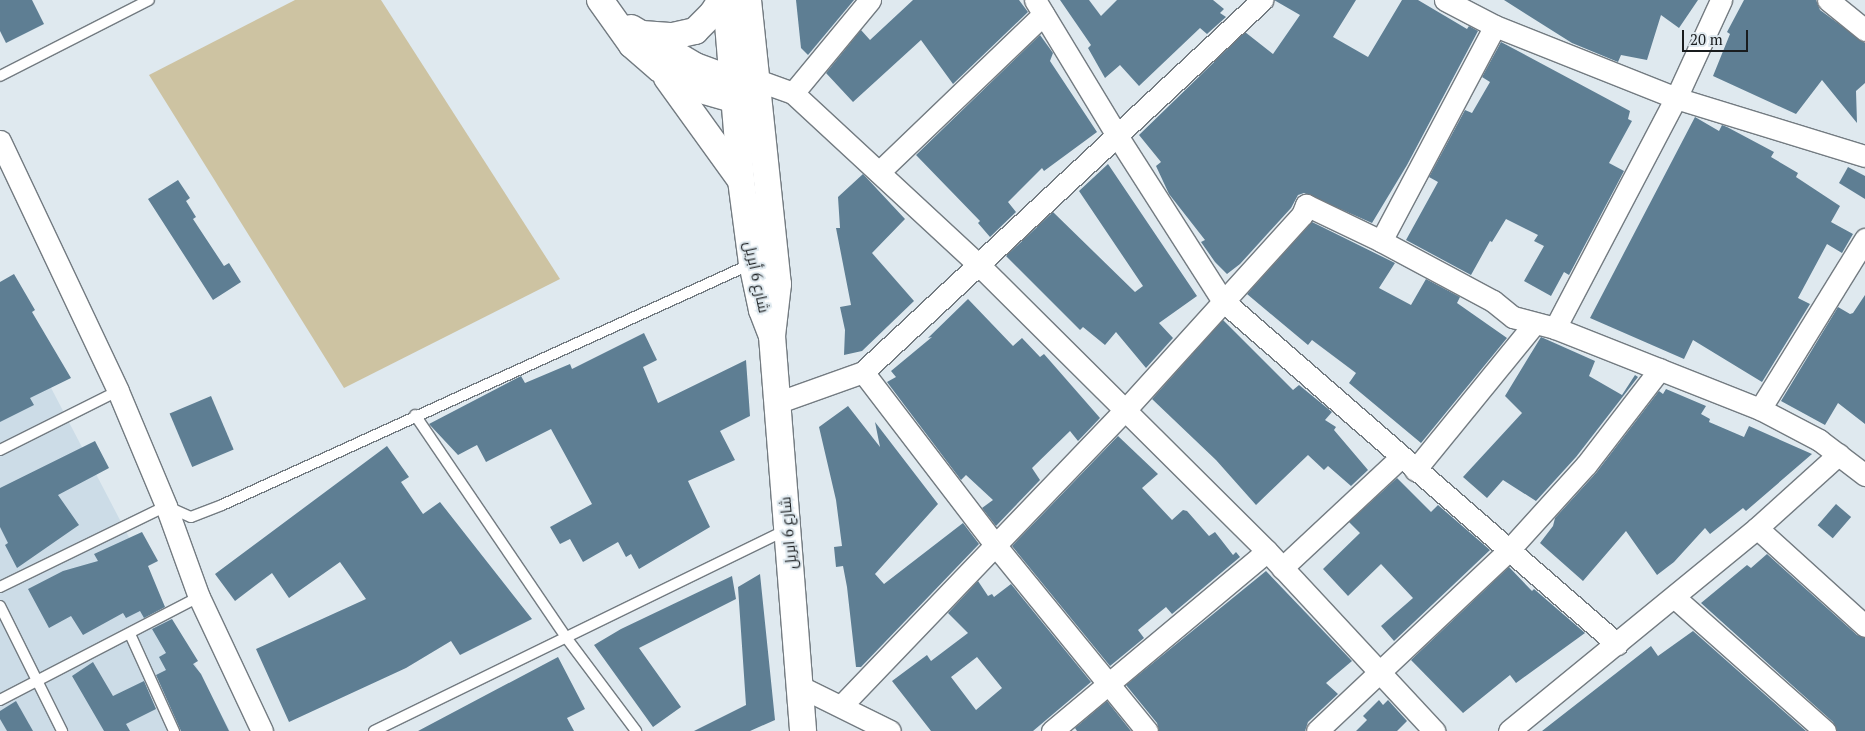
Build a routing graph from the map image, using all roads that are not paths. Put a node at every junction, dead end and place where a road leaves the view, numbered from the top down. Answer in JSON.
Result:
{"nodes":[{"id":1,"x":149,"y":0,"type":"edge"},
{"id":2,"x":721,"y":0,"type":"edge"},
{"id":3,"x":726,"y":0,"type":"edge"},
{"id":4,"x":748,"y":0,"type":"edge"},
{"id":5,"x":870,"y":0,"type":"edge"},
{"id":6,"x":1262,"y":0,"type":"edge"},
{"id":7,"x":1721,"y":0,"type":"edge"},
{"id":8,"x":1828,"y":0,"type":"edge"},
{"id":9,"x":1457,"y":3,"type":"edge"},
{"id":10,"x":606,"y":7,"type":"edge"},
{"id":11,"x":1040,"y":7,"type":"edge"},
{"id":12,"x":1495,"y":26,"type":"junction"},
{"id":13,"x":1865,"y":30,"type":"edge"},
{"id":14,"x":641,"y":34,"type":"junction"},
{"id":15,"x":660,"y":70,"type":"junction"},
{"id":16,"x":0,"y":76,"type":"edge"},
{"id":17,"x":745,"y":91,"type":"junction"},
{"id":18,"x":793,"y":93,"type":"junction"},
{"id":19,"x":1676,"y":98,"type":"junction"},
{"id":20,"x":1116,"y":134,"type":"junction"},
{"id":21,"x":0,"y":141,"type":"edge"},
{"id":22,"x":1865,"y":156,"type":"edge"},
{"id":23,"x":879,"y":172,"type":"junction"},
{"id":24,"x":741,"y":180,"type":"junction"},
{"id":25,"x":1865,"y":239,"type":"edge"},
{"id":26,"x":1381,"y":241,"type":"junction"},
{"id":27,"x":752,"y":263,"type":"junction"},
{"id":28,"x":979,"y":265,"type":"junction"},
{"id":29,"x":1222,"y":300,"type":"junction"},
{"id":30,"x":1534,"y":324,"type":"junction"},
{"id":31,"x":1554,"y":328,"type":"junction"},
{"id":32,"x":772,"y":336,"type":"junction"},
{"id":33,"x":1660,"y":368,"type":"junction"},
{"id":34,"x":863,"y":372,"type":"junction"},
{"id":35,"x":118,"y":391,"type":"junction"},
{"id":36,"x":776,"y":403,"type":"junction"},
{"id":37,"x":1126,"y":409,"type":"junction"},
{"id":38,"x":1760,"y":409,"type":"junction"},
{"id":39,"x":415,"y":415,"type":"junction"},
{"id":40,"x":0,"y":450,"type":"edge"},
{"id":41,"x":1839,"y":454,"type":"junction"},
{"id":42,"x":1408,"y":463,"type":"junction"},
{"id":43,"x":1865,"y":475,"type":"edge"},
{"id":44,"x":166,"y":506,"type":"junction"},
{"id":45,"x":1758,"y":528,"type":"junction"},
{"id":46,"x":788,"y":529,"type":"junction"},
{"id":47,"x":996,"y":546,"type":"junction"},
{"id":48,"x":1266,"y":551,"type":"junction"},
{"id":49,"x":1508,"y":551,"type":"junction"},
{"id":50,"x":1282,"y":568,"type":"junction"},
{"id":51,"x":0,"y":588,"type":"edge"},
{"id":52,"x":199,"y":597,"type":"junction"},
{"id":53,"x":1674,"y":597,"type":"junction"},
{"id":54,"x":0,"y":606,"type":"edge"},
{"id":55,"x":1865,"y":626,"type":"edge"},
{"id":56,"x":130,"y":634,"type":"junction"},
{"id":57,"x":565,"y":636,"type":"junction"},
{"id":58,"x":1618,"y":644,"type":"junction"},
{"id":59,"x":1378,"y":671,"type":"junction"},
{"id":60,"x":38,"y":682,"type":"junction"},
{"id":61,"x":1110,"y":686,"type":"junction"},
{"id":62,"x":801,"y":687,"type":"junction"},
{"id":63,"x":0,"y":700,"type":"edge"},
{"id":64,"x":842,"y":704,"type":"junction"},
{"id":65,"x":62,"y":731,"type":"edge"},
{"id":66,"x":174,"y":731,"type":"edge"},
{"id":67,"x":262,"y":731,"type":"edge"},
{"id":68,"x":374,"y":731,"type":"edge"},
{"id":69,"x":636,"y":731,"type":"edge"},
{"id":70,"x":803,"y":731,"type":"edge"},
{"id":71,"x":890,"y":731,"type":"edge"},
{"id":72,"x":1052,"y":731,"type":"edge"},
{"id":73,"x":1147,"y":731,"type":"edge"},
{"id":74,"x":1317,"y":731,"type":"edge"},
{"id":75,"x":1434,"y":731,"type":"edge"},
{"id":76,"x":1510,"y":731,"type":"edge"},
{"id":77,"x":1825,"y":731,"type":"edge"}],
"edges":[{"from":1,"to":16,"type":"lane"},
{"from":2,"to":14,"type":"street"},
{"from":3,"to":17,"type":"street","name":"شارع 6 أبريل"},
{"from":4,"to":17,"type":"street","name":"شارع 6 أبريل"},
{"from":5,"to":18,"type":"street"},
{"from":6,"to":20,"type":"street"},
{"from":7,"to":19,"type":"street"},
{"from":8,"to":13,"type":"street"},
{"from":9,"to":12,"type":"street"},
{"from":10,"to":14,"type":"street"},
{"from":10,"to":15,"type":"street"},
{"from":11,"to":20,"type":"street"},
{"from":11,"to":23,"type":"street"},
{"from":12,"to":19,"type":"street"},
{"from":12,"to":26,"type":"street"},
{"from":14,"to":17,"type":"street"},
{"from":15,"to":17,"type":"street"},
{"from":15,"to":24,"type":"street"},
{"from":17,"to":18,"type":"street"},
{"from":17,"to":24,"type":"street","name":"شارع 6 أبريل"},
{"from":17,"to":32,"type":"street","name":"شارع 6 أبريل"},
{"from":18,"to":23,"type":"street"},
{"from":19,"to":22,"type":"street"},
{"from":19,"to":31,"type":"street"},
{"from":20,"to":28,"type":"street"},
{"from":20,"to":29,"type":"street"},
{"from":21,"to":35,"type":"street"},
{"from":23,"to":28,"type":"street"},
{"from":24,"to":27,"type":"street","name":"شارع 6 أبريل"},
{"from":25,"to":38,"type":"street"},
{"from":26,"to":29,"type":"street"},
{"from":26,"to":30,"type":"street"},
{"from":27,"to":32,"type":"street","name":"شارع 6 أبريل"},
{"from":27,"to":39,"type":"lane"},
{"from":28,"to":34,"type":"street"},
{"from":28,"to":37,"type":"street"},
{"from":29,"to":37,"type":"street"},
{"from":29,"to":42,"type":"street"},
{"from":30,"to":31,"type":"street"},
{"from":30,"to":42,"type":"street"},
{"from":31,"to":33,"type":"street"},
{"from":32,"to":36,"type":"street","name":"شارع 6 ابريل"},
{"from":33,"to":38,"type":"street"},
{"from":33,"to":49,"type":"street"},
{"from":34,"to":36,"type":"street"},
{"from":34,"to":47,"type":"street"},
{"from":35,"to":40,"type":"lane"},
{"from":35,"to":44,"type":"street"},
{"from":36,"to":46,"type":"street","name":"شارع 6 ابريل"},
{"from":37,"to":47,"type":"street"},
{"from":37,"to":48,"type":"street"},
{"from":38,"to":41,"type":"street"},
{"from":39,"to":44,"type":"lane"},
{"from":39,"to":57,"type":"lane"},
{"from":41,"to":43,"type":"street"},
{"from":41,"to":45,"type":"street"},
{"from":42,"to":49,"type":"street"},
{"from":42,"to":50,"type":"street"},
{"from":44,"to":51,"type":"lane"},
{"from":44,"to":52,"type":"street"},
{"from":45,"to":53,"type":"street"},
{"from":45,"to":55,"type":"street"},
{"from":46,"to":57,"type":"lane"},
{"from":46,"to":62,"type":"street","name":"شارع 6 ابريل"},
{"from":47,"to":61,"type":"street"},
{"from":47,"to":64,"type":"street"},
{"from":48,"to":50,"type":"street"},
{"from":48,"to":61,"type":"street"},
{"from":49,"to":58,"type":"street"},
{"from":49,"to":59,"type":"street"},
{"from":50,"to":59,"type":"street"},
{"from":52,"to":56,"type":"lane"},
{"from":52,"to":67,"type":"street"},
{"from":53,"to":58,"type":"street"},
{"from":53,"to":77,"type":"street"},
{"from":54,"to":60,"type":"lane"},
{"from":56,"to":60,"type":"lane"},
{"from":56,"to":66,"type":"lane"},
{"from":57,"to":68,"type":"lane"},
{"from":57,"to":69,"type":"lane"},
{"from":58,"to":76,"type":"street"},
{"from":59,"to":74,"type":"street"},
{"from":59,"to":75,"type":"street"},
{"from":60,"to":63,"type":"lane"},
{"from":60,"to":65,"type":"lane"},
{"from":61,"to":72,"type":"street"},
{"from":61,"to":73,"type":"street"},
{"from":62,"to":64,"type":"street"},
{"from":62,"to":70,"type":"street","name":"شارع 6 ابريل"},
{"from":64,"to":71,"type":"street"}]}
